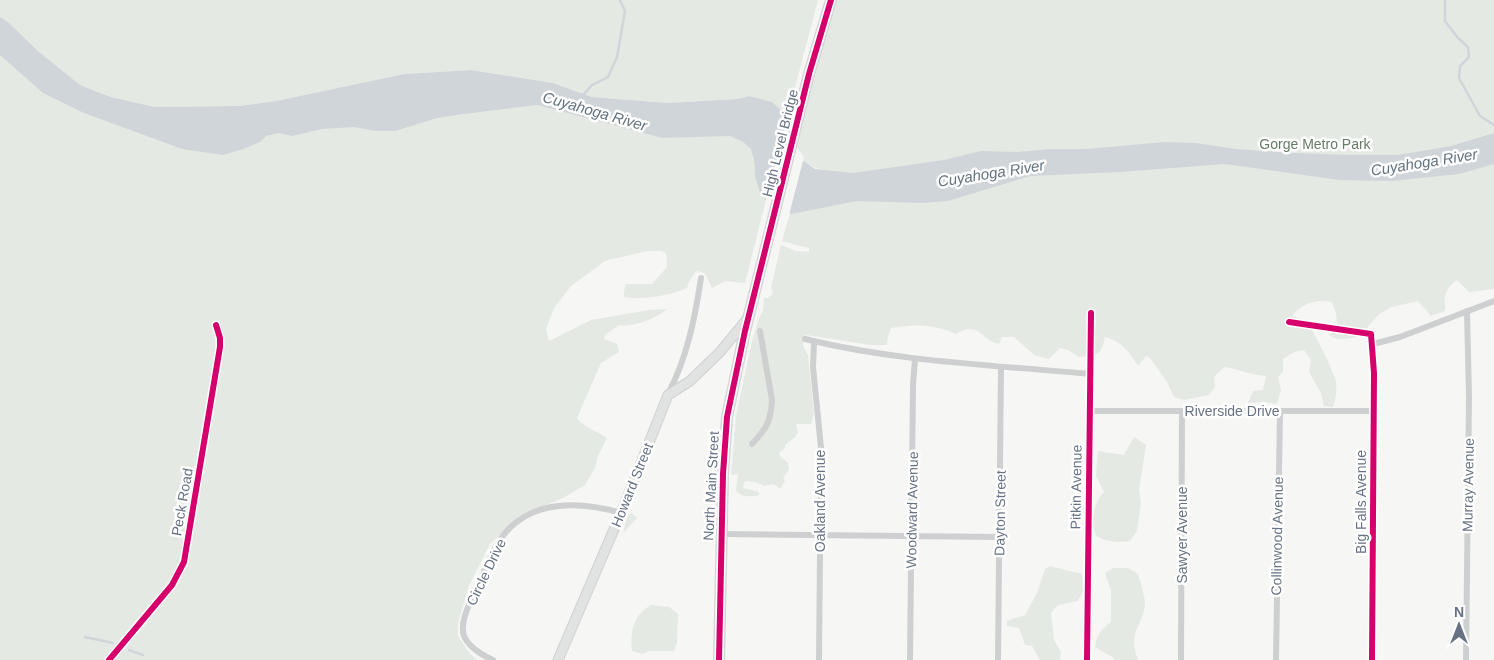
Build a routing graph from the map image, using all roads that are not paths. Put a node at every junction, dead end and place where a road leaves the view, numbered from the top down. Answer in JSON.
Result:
{"nodes":[{"id":1,"x":831,"y":0,"type":"edge"},
{"id":2,"x":701,"y":278,"type":"dead end"},
{"id":3,"x":1494,"y":301,"type":"edge"},
{"id":4,"x":1468,"y":311,"type":"junction"},
{"id":5,"x":1091,"y":313,"type":"dead end"},
{"id":6,"x":749,"y":316,"type":"junction"},
{"id":7,"x":1289,"y":322,"type":"dead end"},
{"id":8,"x":216,"y":325,"type":"dead end"},
{"id":9,"x":760,"y":331,"type":"dead end"},
{"id":10,"x":805,"y":340,"type":"dead end"},
{"id":11,"x":814,"y":342,"type":"junction"},
{"id":12,"x":1373,"y":344,"type":"junction"},
{"id":13,"x":915,"y":359,"type":"junction"},
{"id":14,"x":1002,"y":367,"type":"junction"},
{"id":15,"x":1090,"y":374,"type":"junction"},
{"id":16,"x":668,"y":395,"type":"junction"},
{"id":17,"x":1090,"y":410,"type":"junction"},
{"id":18,"x":1182,"y":411,"type":"junction"},
{"id":19,"x":1280,"y":411,"type":"junction"},
{"id":20,"x":1374,"y":411,"type":"junction"},
{"id":21,"x":752,"y":444,"type":"dead end"},
{"id":22,"x":621,"y":514,"type":"junction"},
{"id":23,"x":721,"y":534,"type":"junction"},
{"id":24,"x":820,"y":535,"type":"junction"},
{"id":25,"x":911,"y":536,"type":"junction"},
{"id":26,"x":999,"y":537,"type":"junction"},
{"id":27,"x":109,"y":660,"type":"edge"},
{"id":28,"x":493,"y":660,"type":"edge"},
{"id":29,"x":558,"y":660,"type":"edge"},
{"id":30,"x":719,"y":660,"type":"edge"},
{"id":31,"x":819,"y":660,"type":"edge"},
{"id":32,"x":910,"y":660,"type":"edge"},
{"id":33,"x":998,"y":660,"type":"edge"},
{"id":34,"x":1087,"y":660,"type":"edge"},
{"id":35,"x":1180,"y":660,"type":"edge"},
{"id":36,"x":1276,"y":660,"type":"edge"},
{"id":37,"x":1372,"y":660,"type":"edge"},
{"id":38,"x":1466,"y":660,"type":"edge"}],
"edges":[{"from":1,"to":6,"type":"main road","name":"High Level Bridge"},
{"from":2,"to":16,"type":"street","name":"Howard Street"},
{"from":3,"to":4,"type":"street"},
{"from":4,"to":12,"type":"street"},
{"from":4,"to":38,"type":"street","name":"Murray Avenue"},
{"from":5,"to":15,"type":"street","name":"Pitkin Avenue"},
{"from":6,"to":16,"type":"main road"},
{"from":6,"to":23,"type":"main road","name":"North Main Street"},
{"from":7,"to":12,"type":"street"},
{"from":8,"to":27,"type":"street","name":"Peck Road"},
{"from":9,"to":21,"type":"street"},
{"from":10,"to":11,"type":"street"},
{"from":11,"to":13,"type":"street"},
{"from":11,"to":24,"type":"street","name":"Oakland Avenue"},
{"from":12,"to":20,"type":"street","name":"Big Falls Avenue"},
{"from":13,"to":14,"type":"street"},
{"from":13,"to":25,"type":"street","name":"Woodward Avenue"},
{"from":14,"to":15,"type":"street"},
{"from":14,"to":26,"type":"street","name":"Dayton Street"},
{"from":15,"to":17,"type":"street","name":"Pitkin Avenue"},
{"from":16,"to":22,"type":"main road","name":"Howard Street"},
{"from":17,"to":18,"type":"street","name":"Riverside Drive"},
{"from":17,"to":34,"type":"street","name":"Pitkin Avenue"},
{"from":18,"to":19,"type":"street","name":"Riverside Drive"},
{"from":18,"to":35,"type":"street","name":"Sawyer Avenue"},
{"from":19,"to":20,"type":"street","name":"Riverside Drive"},
{"from":19,"to":36,"type":"street","name":"Collinwood Avenue"},
{"from":20,"to":37,"type":"street","name":"Big Falls Avenue"},
{"from":22,"to":28,"type":"street","name":"Circle Drive"},
{"from":22,"to":29,"type":"main road","name":"Howard Street"},
{"from":23,"to":24,"type":"street"},
{"from":23,"to":30,"type":"main road","name":"North Main Street"},
{"from":24,"to":25,"type":"street"},
{"from":24,"to":31,"type":"street","name":"Oakland Avenue"},
{"from":25,"to":26,"type":"street"},
{"from":25,"to":32,"type":"street","name":"Woodward Avenue"},
{"from":26,"to":33,"type":"street","name":"Dayton Street"}]}
